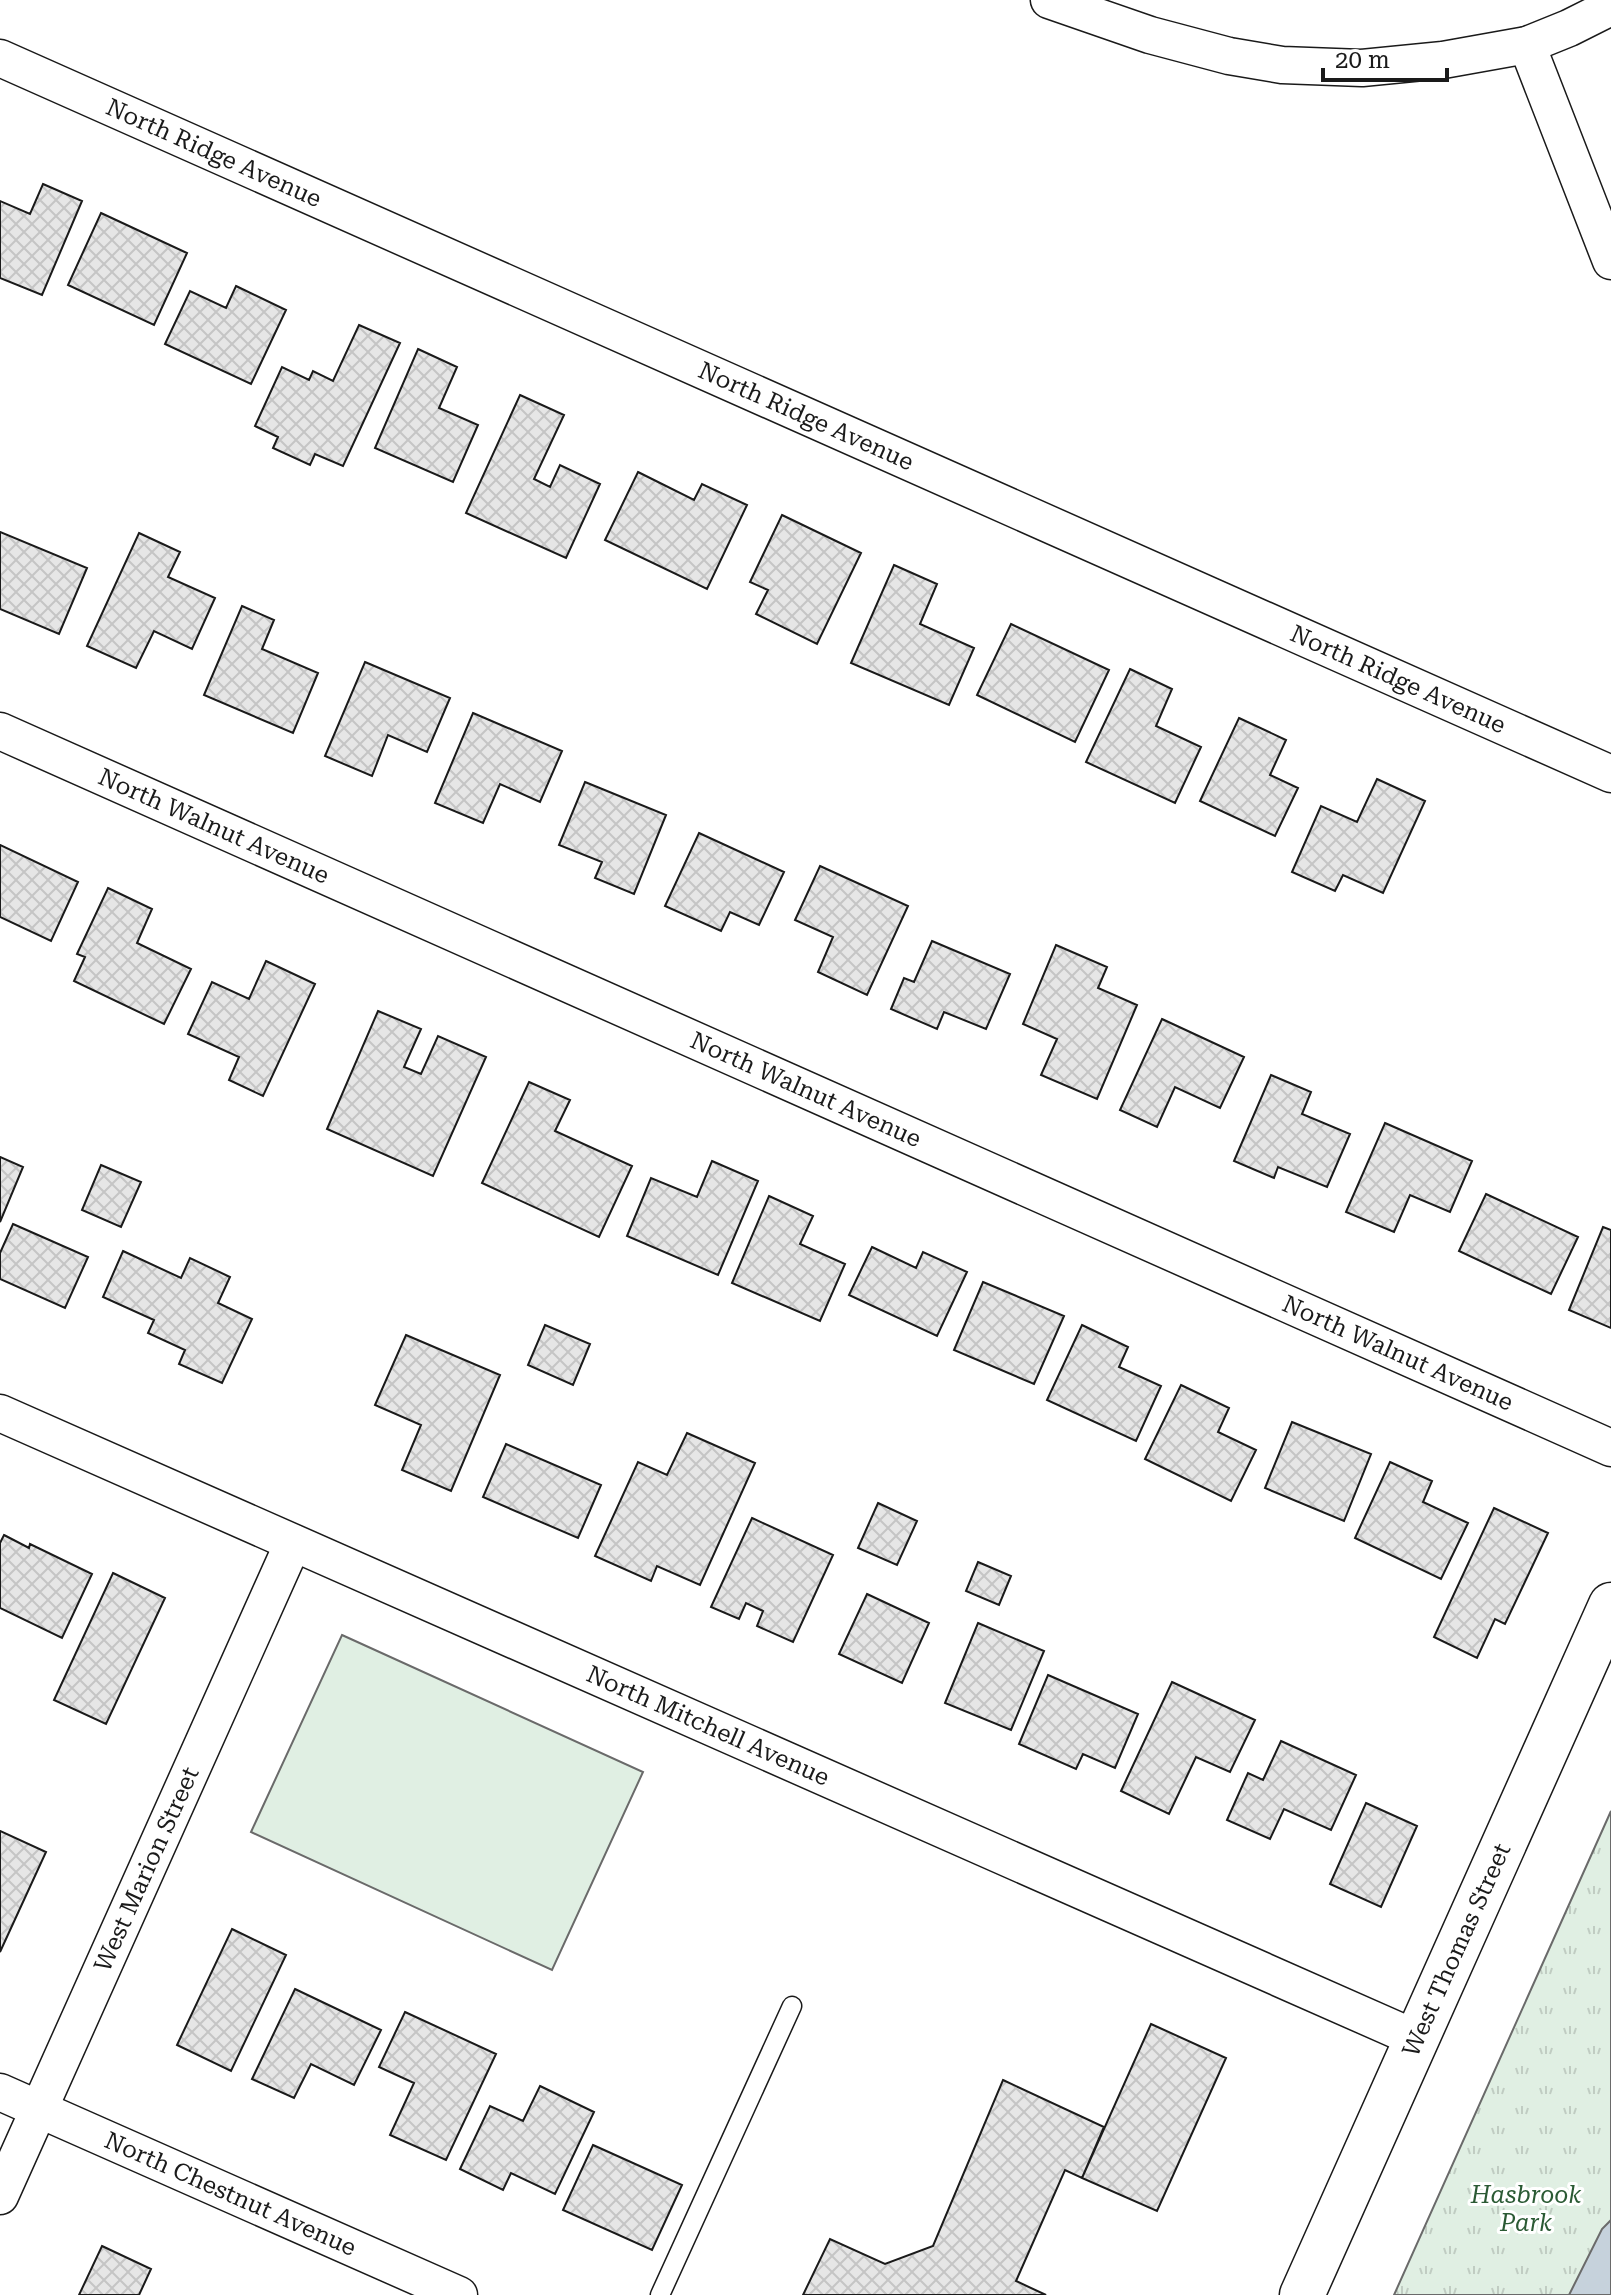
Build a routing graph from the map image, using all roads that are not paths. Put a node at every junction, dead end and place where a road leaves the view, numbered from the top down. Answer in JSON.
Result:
{"nodes":[{"id":1,"x":1049,"y":0,"type":"edge"},
{"id":2,"x":1611,"y":7,"type":"edge"},
{"id":3,"x":1527,"y":45,"type":"junction"},
{"id":4,"x":0,"y":58,"type":"edge"},
{"id":5,"x":1611,"y":261,"type":"edge"},
{"id":6,"x":0,"y":731,"type":"edge"},
{"id":7,"x":1611,"y":774,"type":"edge"},
{"id":8,"x":0,"y":1413,"type":"edge"},
{"id":9,"x":1611,"y":1448,"type":"edge"},
{"id":10,"x":293,"y":1543,"type":"junction"},
{"id":11,"x":1611,"y":1605,"type":"edge"},
{"id":12,"x":792,"y":2006,"type":"dead end"},
{"id":13,"x":1417,"y":2039,"type":"junction"},
{"id":14,"x":0,"y":2092,"type":"edge"},
{"id":15,"x":38,"y":2110,"type":"junction"},
{"id":16,"x":0,"y":2196,"type":"edge"},
{"id":17,"x":459,"y":2295,"type":"edge"},
{"id":18,"x":660,"y":2295,"type":"edge"},
{"id":19,"x":1302,"y":2295,"type":"edge"}],
"edges":[{"from":1,"to":3,"type":"street"},
{"from":2,"to":3,"type":"street"},
{"from":3,"to":5,"type":"street"},
{"from":4,"to":7,"type":"street","name":"North Ridge Avenue"},
{"from":6,"to":9,"type":"street","name":"North Walnut Avenue"},
{"from":8,"to":10,"type":"street","name":"North Mitchell Avenue"},
{"from":10,"to":13,"type":"street","name":"North Mitchell Avenue"},
{"from":10,"to":15,"type":"street","name":"West Marion Street"},
{"from":11,"to":13,"type":"street","name":"West Thomas Street"},
{"from":12,"to":18,"type":"lane"},
{"from":13,"to":19,"type":"street","name":"West Thomas Street"},
{"from":14,"to":15,"type":"street","name":"North Chestnut Avenue"},
{"from":15,"to":16,"type":"street","name":"West Marion Street"},
{"from":15,"to":17,"type":"street","name":"North Chestnut Avenue"}]}
